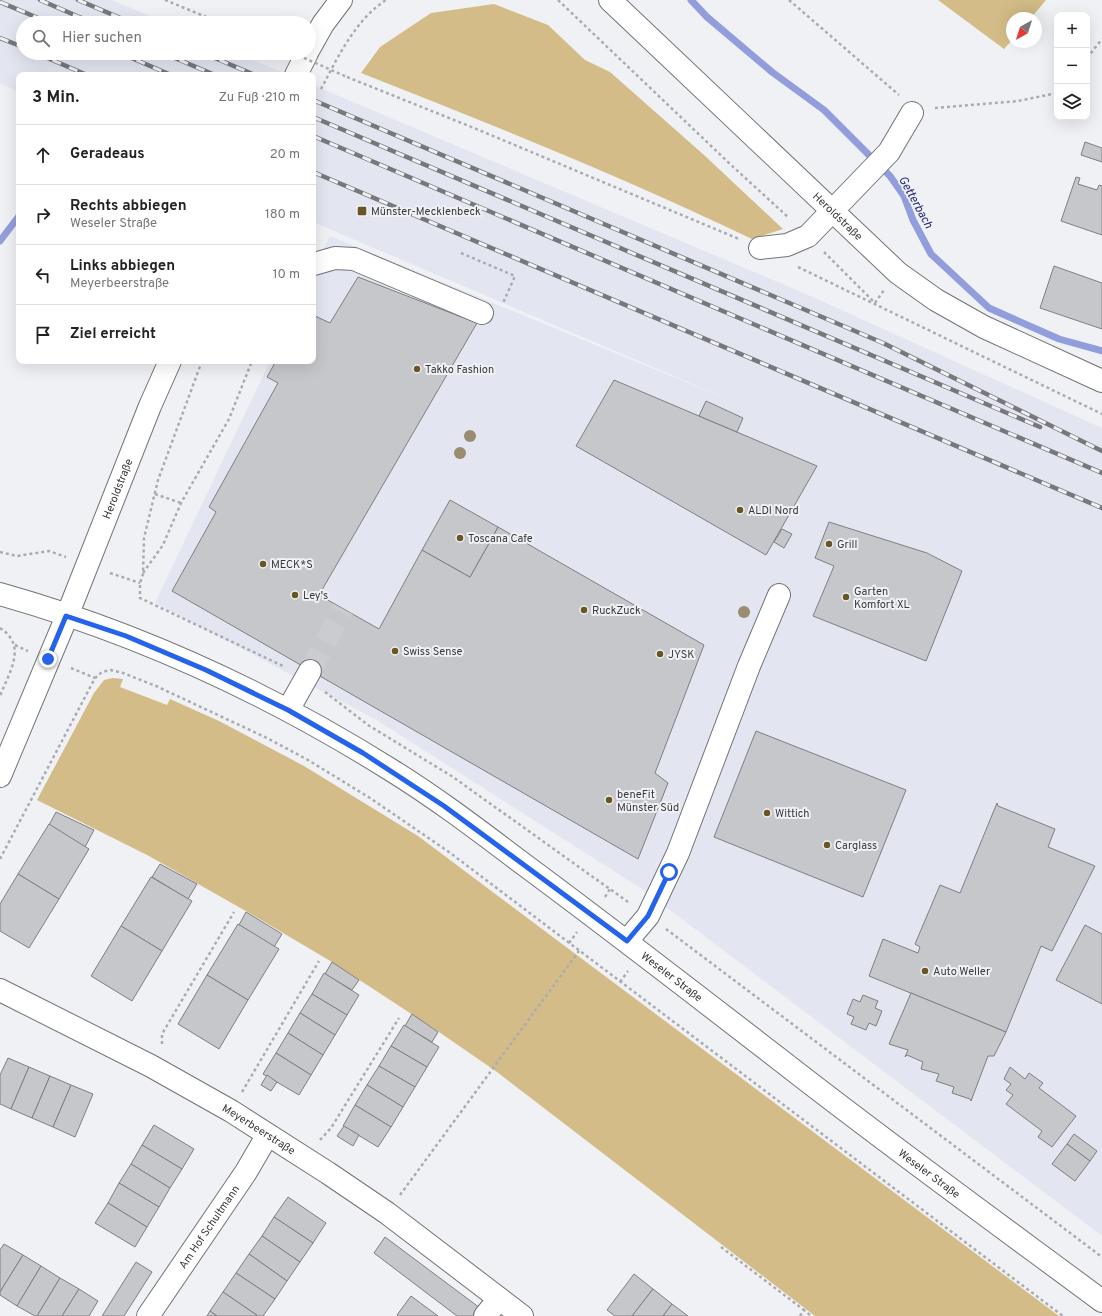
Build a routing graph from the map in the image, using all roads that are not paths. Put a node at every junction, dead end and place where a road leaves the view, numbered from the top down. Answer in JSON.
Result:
{"nodes":[{"id":1,"x":341,"y":0,"type":"edge"},
{"id":2,"x":610,"y":0,"type":"edge"},
{"id":3,"x":316,"y":36,"type":"edge"},
{"id":4,"x":304,"y":60,"type":"edge"},
{"id":5,"x":298,"y":72,"type":"edge"},
{"id":6,"x":912,"y":114,"type":"road end"},
{"id":7,"x":832,"y":211,"type":"junction"},
{"id":8,"x":760,"y":248,"type":"road end"},
{"id":9,"x":316,"y":263,"type":"edge"},
{"id":10,"x":482,"y":313,"type":"dead end"},
{"id":11,"x":169,"y":364,"type":"edge"},
{"id":12,"x":1102,"y":381,"type":"edge"},
{"id":13,"x":0,"y":594,"type":"edge"},
{"id":14,"x":780,"y":594,"type":"dead end"},
{"id":15,"x":66,"y":616,"type":"junction"},
{"id":16,"x":310,"y":671,"type":"tunnel mouth"},
{"id":17,"x":288,"y":710,"type":"junction"},
{"id":18,"x":0,"y":776,"type":"edge"},
{"id":19,"x":627,"y":941,"type":"junction"},
{"id":20,"x":0,"y":990,"type":"edge"},
{"id":21,"x":267,"y":1136,"type":"junction"},
{"id":22,"x":499,"y":1299,"type":"junction"},
{"id":23,"x":1102,"y":1301,"type":"edge"},
{"id":24,"x":148,"y":1316,"type":"edge"},
{"id":25,"x":485,"y":1316,"type":"edge"},
{"id":26,"x":522,"y":1316,"type":"edge"}],
"edges":[{"from":1,"to":3,"type":"main road"},
{"from":2,"to":7,"type":"main road","name":"Heroldstraße"},
{"from":4,"to":5,"type":"main road"},
{"from":6,"to":7,"type":"main road"},
{"from":7,"to":8,"type":"main road"},
{"from":7,"to":12,"type":"main road","name":"Heroldstraße"},
{"from":9,"to":10,"type":"main road"},
{"from":11,"to":15,"type":"main road","name":"Heroldstraße"},
{"from":13,"to":15,"type":"main road","name":"Weseler Straße"},
{"from":14,"to":19,"type":"main road"},
{"from":15,"to":17,"type":"main road","name":"Weseler Straße"},
{"from":15,"to":18,"type":"main road"},
{"from":16,"to":17,"type":"main road"},
{"from":17,"to":19,"type":"main road","name":"Weseler Straße"},
{"from":19,"to":23,"type":"main road","name":"Weseler Straße"},
{"from":20,"to":21,"type":"main road","name":"Meyerbeerstraße"},
{"from":21,"to":22,"type":"main road","name":"Meyerbeerstraße"},
{"from":21,"to":24,"type":"main road","name":"Am Hof Schultmann"},
{"from":22,"to":25,"type":"main road"},
{"from":22,"to":26,"type":"main road","name":"Meyerbeerstraße"}]}
